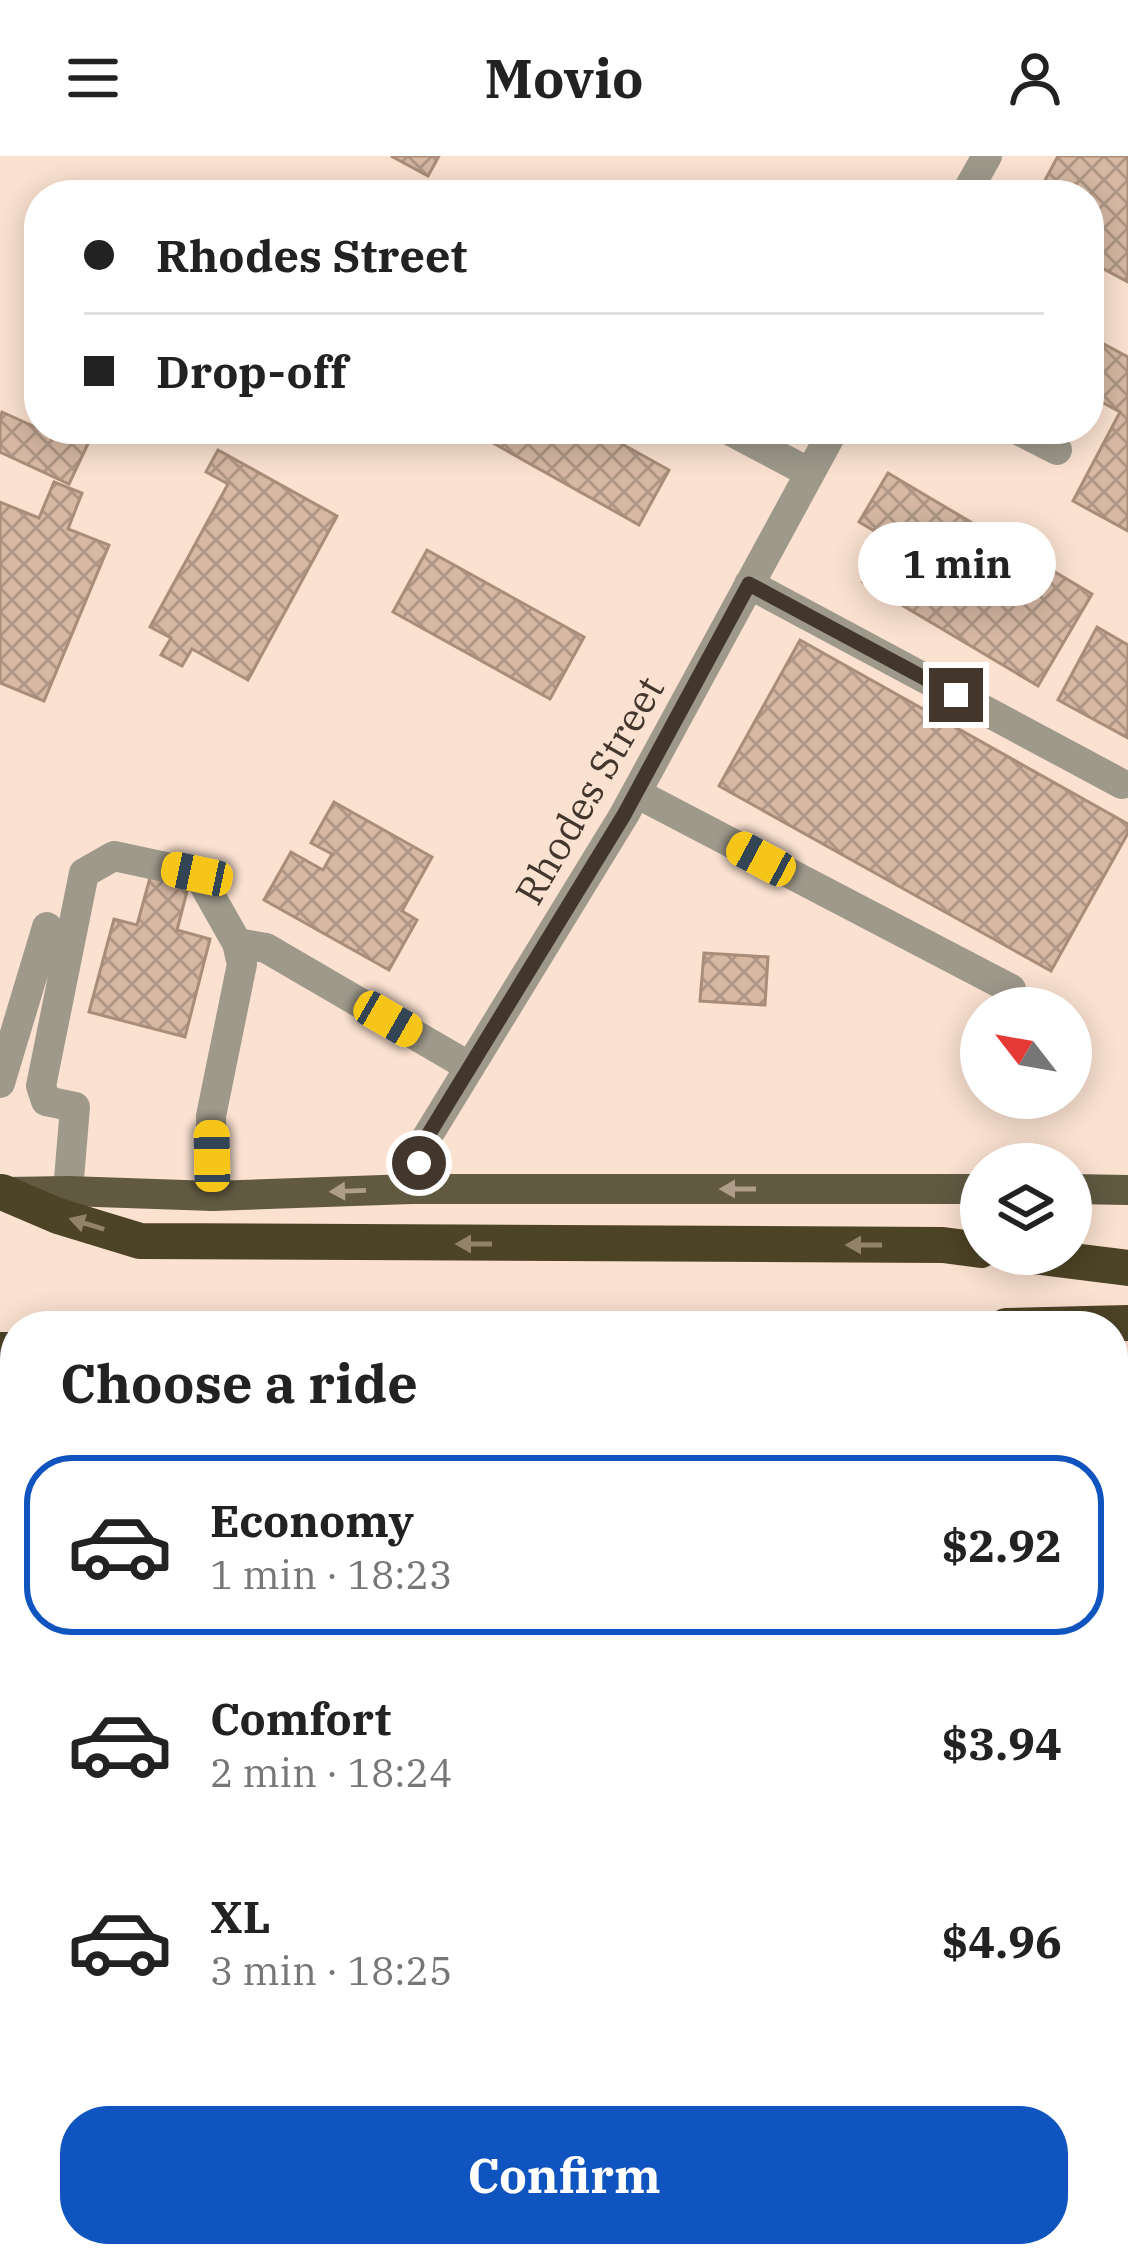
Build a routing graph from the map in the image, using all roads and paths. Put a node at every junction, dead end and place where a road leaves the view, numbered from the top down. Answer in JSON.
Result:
{"nodes":[{"id":1,"x":755,"y":444,"type":"edge"},
{"id":2,"x":826,"y":444,"type":"edge"},
{"id":3,"x":1045,"y":444,"type":"edge"},
{"id":4,"x":1057,"y":450,"type":"dead end"},
{"id":5,"x":810,"y":473,"type":"junction"},
{"id":6,"x":749,"y":584,"type":"junction"},
{"id":7,"x":1122,"y":784,"type":"dead end"},
{"id":8,"x":636,"y":793,"type":"junction"},
{"id":9,"x":47,"y":927,"type":"dead end"},
{"id":10,"x":237,"y":943,"type":"junction"},
{"id":11,"x":1007,"y":987,"type":"edge"},
{"id":12,"x":470,"y":1067,"type":"junction"},
{"id":13,"x":0,"y":1083,"type":"edge"},
{"id":14,"x":411,"y":1189,"type":"junction"},
{"id":15,"x":960,"y":1190,"type":"edge"},
{"id":16,"x":1092,"y":1190,"type":"edge"},
{"id":17,"x":1128,"y":1190,"type":"edge"},
{"id":18,"x":68,"y":1191,"type":"junction"},
{"id":19,"x":1,"y":1192,"type":"edge"},
{"id":20,"x":212,"y":1196,"type":"junction"},
{"id":21,"x":960,"y":1247,"type":"edge"},
{"id":22,"x":1092,"y":1263,"type":"edge"},
{"id":23,"x":1128,"y":1268,"type":"edge"}],
"edges":[{"from":1,"to":5,"type":"street"},
{"from":2,"to":5,"type":"street","name":"Rhodes Street"},
{"from":3,"to":4,"type":"street"},
{"from":5,"to":6,"type":"street","name":"Rhodes Street"},
{"from":6,"to":7,"type":"street"},
{"from":6,"to":8,"type":"street","name":"Rhodes Street"},
{"from":8,"to":11,"type":"street"},
{"from":8,"to":12,"type":"street","name":"Rhodes Street"},
{"from":9,"to":13,"type":"street"},
{"from":10,"to":12,"type":"street"},
{"from":10,"to":18,"type":"street"},
{"from":10,"to":20,"type":"street"},
{"from":12,"to":14,"type":"street","name":"Rhodes Street"},
{"from":15,"to":14,"type":"main road","one_way":true},
{"from":14,"to":20,"type":"main road","one_way":true},
{"from":16,"to":17,"type":"main road"},
{"from":18,"to":19,"type":"main road"},
{"from":18,"to":20,"type":"main road"},
{"from":21,"to":19,"type":"highway","one_way":true},
{"from":22,"to":23,"type":"highway"}]}
